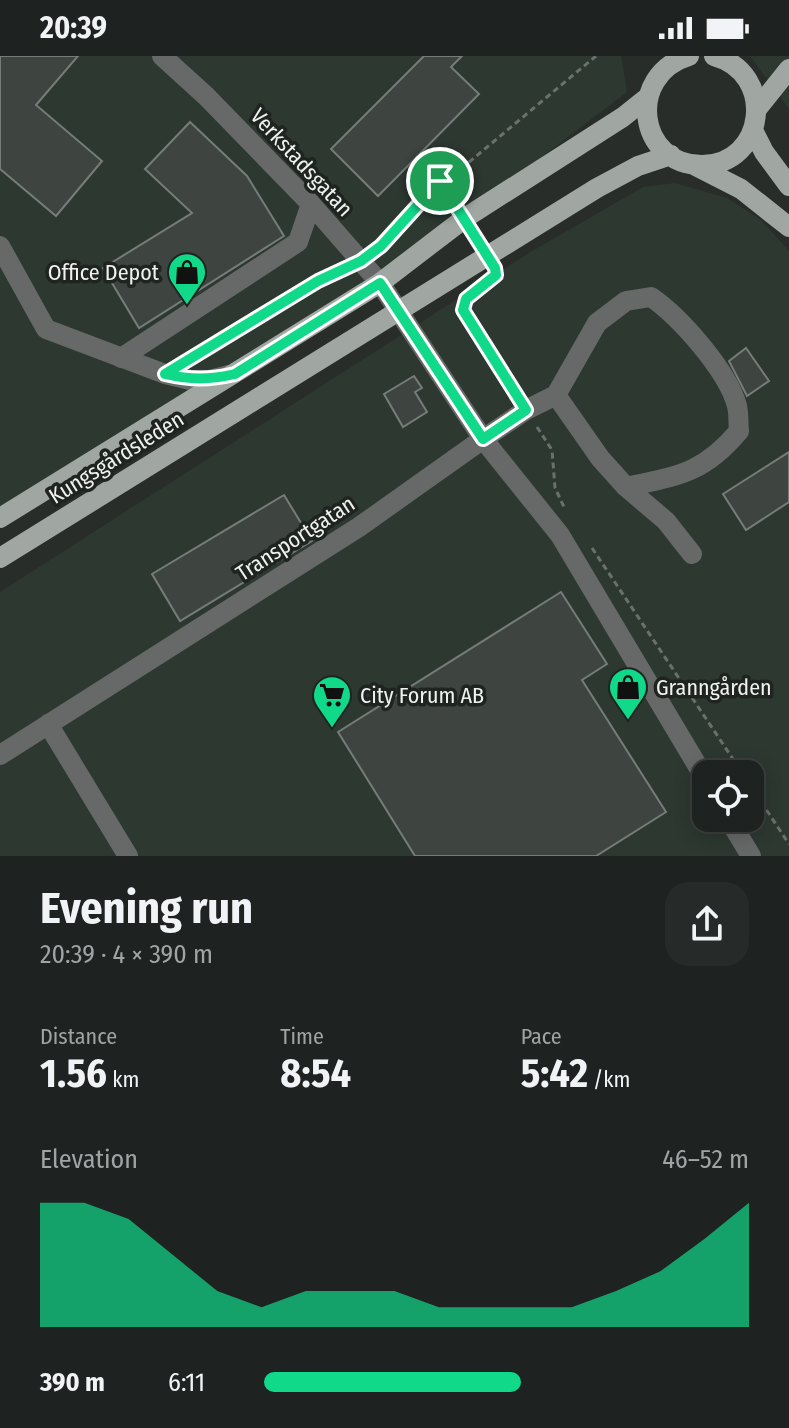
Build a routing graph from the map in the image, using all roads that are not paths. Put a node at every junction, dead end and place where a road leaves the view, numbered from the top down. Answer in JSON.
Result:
{"nodes":[{"id":1,"x":162,"y":56,"type":"edge"},
{"id":2,"x":651,"y":56,"type":"edge"},
{"id":3,"x":689,"y":56,"type":"edge"},
{"id":4,"x":724,"y":57,"type":"edge"},
{"id":5,"x":789,"y":69,"type":"edge"},
{"id":6,"x":651,"y":89,"type":"junction"},
{"id":7,"x":755,"y":119,"type":"junction"},
{"id":8,"x":671,"y":155,"type":"junction"},
{"id":9,"x":691,"y":164,"type":"junction"},
{"id":10,"x":789,"y":186,"type":"edge"},
{"id":11,"x":311,"y":204,"type":"junction"},
{"id":12,"x":789,"y":227,"type":"edge"},
{"id":13,"x":0,"y":246,"type":"edge"},
{"id":14,"x":380,"y":283,"type":"junction"},
{"id":15,"x":396,"y":311,"type":"junction"},
{"id":16,"x":121,"y":358,"type":"junction"},
{"id":17,"x":235,"y":374,"type":"junction"},
{"id":18,"x":556,"y":395,"type":"junction"},
{"id":19,"x":483,"y":439,"type":"junction"},
{"id":20,"x":626,"y":487,"type":"junction"},
{"id":21,"x":0,"y":518,"type":"edge"},
{"id":22,"x":692,"y":554,"type":"dead end"},
{"id":23,"x":0,"y":558,"type":"edge"},
{"id":24,"x":48,"y":724,"type":"junction"},
{"id":25,"x":0,"y":755,"type":"edge"},
{"id":26,"x":694,"y":760,"type":"edge"},
{"id":27,"x":736,"y":832,"type":"edge"},
{"id":28,"x":128,"y":856,"type":"edge"},
{"id":29,"x":751,"y":856,"type":"edge"}],
"edges":[{"from":1,"to":11,"type":"street","name":"Verkstadsgatan"},
{"from":2,"to":6,"type":"main road"},
{"from":3,"to":6,"type":"main road","name":"Kungsgårdsleden"},
{"from":4,"to":7,"type":"main road"},
{"from":5,"to":7,"type":"main road"},
{"from":6,"to":8,"type":"main road"},
{"from":6,"to":14,"type":"main road","name":"Kungsgårdsleden"},
{"from":7,"to":9,"type":"main road"},
{"from":7,"to":10,"type":"main road"},
{"from":8,"to":9,"type":"main road"},
{"from":8,"to":15,"type":"main road","name":"Kungsgårdsleden"},
{"from":9,"to":12,"type":"main road"},
{"from":11,"to":14,"type":"street","name":"Verkstadsgatan"},
{"from":11,"to":16,"type":"street"},
{"from":13,"to":16,"type":"street"},
{"from":14,"to":15,"type":"street","name":"Verkstadsgatan"},
{"from":14,"to":17,"type":"main road","name":"Kungsgårdsleden"},
{"from":15,"to":19,"type":"street"},
{"from":15,"to":23,"type":"main road","name":"Kungsgårdsleden"},
{"from":16,"to":17,"type":"street"},
{"from":17,"to":21,"type":"main road","name":"Kungsgårdsleden"},
{"from":18,"to":19,"type":"street","name":"Transportgatan"},
{"from":18,"to":20,"type":"street"},
{"from":18,"to":20,"type":"street"},
{"from":19,"to":24,"type":"street","name":"Transportgatan"},
{"from":19,"to":26,"type":"street"},
{"from":20,"to":22,"type":"street"},
{"from":24,"to":25,"type":"street","name":"Transportgatan"},
{"from":24,"to":28,"type":"street"},
{"from":27,"to":29,"type":"street"}]}
